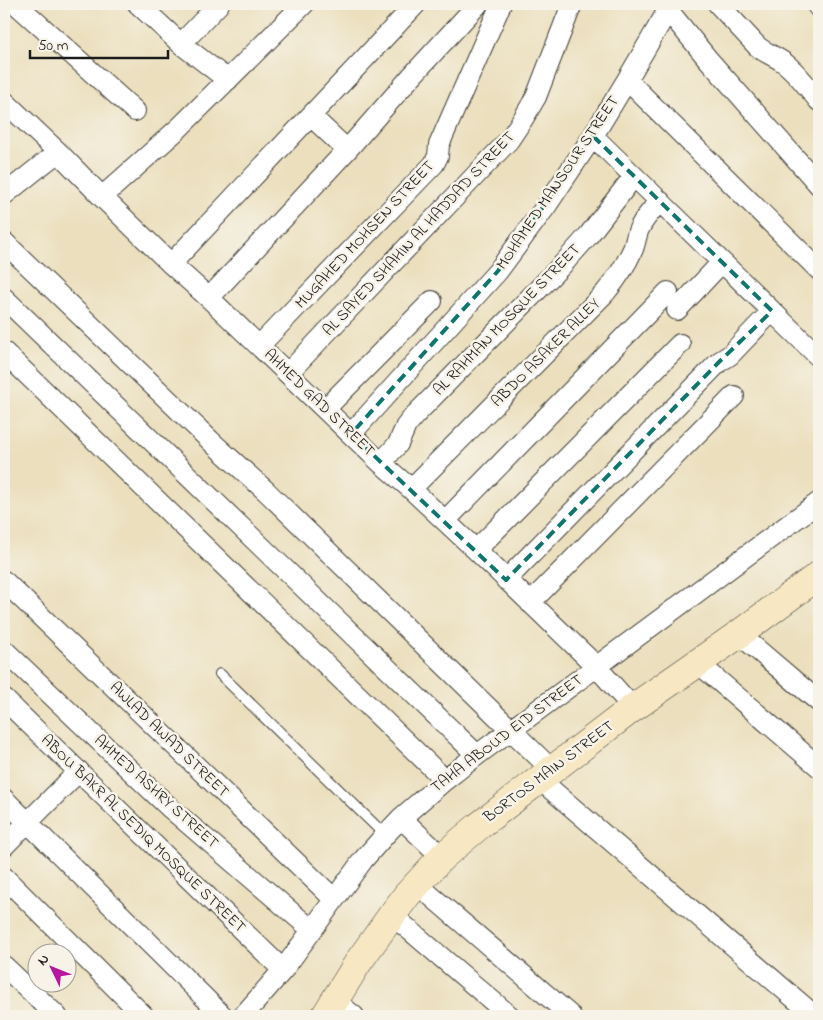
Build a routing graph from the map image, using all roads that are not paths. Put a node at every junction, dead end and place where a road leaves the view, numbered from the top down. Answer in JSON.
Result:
{"nodes":[{"id":1,"x":16,"y":4,"type":"edge"},
{"id":2,"x":138,"y":4,"type":"edge"},
{"id":3,"x":219,"y":4,"type":"edge"},
{"id":4,"x":304,"y":4,"type":"edge"},
{"id":5,"x":416,"y":4,"type":"edge"},
{"id":6,"x":478,"y":4,"type":"edge"},
{"id":7,"x":501,"y":4,"type":"edge"},
{"id":8,"x":572,"y":4,"type":"edge"},
{"id":9,"x":718,"y":4,"type":"edge"},
{"id":10,"x":816,"y":4,"type":"edge"},
{"id":11,"x":665,"y":7,"type":"edge"},
{"id":12,"x":819,"y":8,"type":"edge"},
{"id":13,"x":181,"y":44,"type":"junction"},
{"id":14,"x":228,"y":80,"type":"junction"},
{"id":15,"x":628,"y":80,"type":"junction"},
{"id":16,"x":4,"y":101,"type":"edge"},
{"id":17,"x":819,"y":101,"type":"edge"},
{"id":18,"x":136,"y":111,"type":"dead end"},
{"id":19,"x":311,"y":116,"type":"junction"},
{"id":20,"x":593,"y":136,"type":"junction"},
{"id":21,"x":347,"y":150,"type":"junction"},
{"id":22,"x":58,"y":152,"type":"junction"},
{"id":23,"x":634,"y":176,"type":"junction"},
{"id":24,"x":819,"y":185,"type":"edge"},
{"id":25,"x":4,"y":196,"type":"edge"},
{"id":26,"x":102,"y":197,"type":"junction"},
{"id":27,"x":660,"y":201,"type":"junction"},
{"id":28,"x":4,"y":242,"type":"edge"},
{"id":29,"x":722,"y":262,"type":"junction"},
{"id":30,"x":171,"y":264,"type":"junction"},
{"id":31,"x":819,"y":270,"type":"edge"},
{"id":32,"x":4,"y":298,"type":"edge"},
{"id":33,"x":209,"y":298,"type":"junction"},
{"id":34,"x":432,"y":301,"type":"dead end"},
{"id":35,"x":772,"y":311,"type":"junction"},
{"id":36,"x":680,"y":344,"type":"dead end"},
{"id":37,"x":259,"y":346,"type":"junction"},
{"id":38,"x":4,"y":352,"type":"edge"},
{"id":39,"x":819,"y":357,"type":"edge"},
{"id":40,"x":288,"y":373,"type":"junction"},
{"id":41,"x":734,"y":396,"type":"dead end"},
{"id":42,"x":325,"y":409,"type":"junction"},
{"id":43,"x":351,"y":434,"type":"junction"},
{"id":44,"x":381,"y":463,"type":"junction"},
{"id":45,"x":411,"y":489,"type":"junction"},
{"id":46,"x":819,"y":502,"type":"edge"},
{"id":47,"x":445,"y":521,"type":"junction"},
{"id":48,"x":476,"y":550,"type":"junction"},
{"id":49,"x":819,"y":575,"type":"edge"},
{"id":50,"x":506,"y":580,"type":"junction"},
{"id":51,"x":4,"y":581,"type":"edge"},
{"id":52,"x":530,"y":603,"type":"junction"},
{"id":53,"x":739,"y":634,"type":"junction"},
{"id":54,"x":4,"y":650,"type":"edge"},
{"id":55,"x":698,"y":663,"type":"junction"},
{"id":56,"x":596,"y":667,"type":"junction"},
{"id":57,"x":220,"y":674,"type":"dead end"},
{"id":58,"x":4,"y":699,"type":"edge"},
{"id":59,"x":819,"y":702,"type":"edge"},
{"id":60,"x":632,"y":708,"type":"junction"},
{"id":61,"x":510,"y":730,"type":"junction"},
{"id":62,"x":477,"y":755,"type":"junction"},
{"id":63,"x":819,"y":767,"type":"edge"},
{"id":64,"x":79,"y":771,"type":"junction"},
{"id":65,"x":546,"y":774,"type":"junction"},
{"id":66,"x":445,"y":780,"type":"junction"},
{"id":67,"x":4,"y":799,"type":"edge"},
{"id":68,"x":401,"y":818,"type":"junction"},
{"id":69,"x":28,"y":822,"type":"junction"},
{"id":70,"x":385,"y":835,"type":"junction"},
{"id":71,"x":4,"y":846,"type":"edge"},
{"id":72,"x":442,"y":857,"type":"junction"},
{"id":73,"x":4,"y":877,"type":"edge"},
{"id":74,"x":417,"y":884,"type":"junction"},
{"id":75,"x":334,"y":899,"type":"junction"},
{"id":76,"x":392,"y":915,"type":"junction"},
{"id":77,"x":312,"y":930,"type":"junction"},
{"id":78,"x":4,"y":966,"type":"edge"},
{"id":79,"x":283,"y":970,"type":"junction"},
{"id":80,"x":338,"y":1011,"type":"edge"},
{"id":81,"x":57,"y":1016,"type":"edge"},
{"id":82,"x":144,"y":1016,"type":"edge"},
{"id":83,"x":223,"y":1016,"type":"edge"},
{"id":84,"x":244,"y":1016,"type":"edge"},
{"id":85,"x":510,"y":1016,"type":"edge"},
{"id":86,"x":571,"y":1016,"type":"edge"},
{"id":87,"x":815,"y":1016,"type":"edge"}],
"edges":[{"from":1,"to":18,"type":"street"},
{"from":2,"to":13,"type":"street"},
{"from":3,"to":13,"type":"street"},
{"from":4,"to":14,"type":"street"},
{"from":5,"to":19,"type":"street"},
{"from":6,"to":21,"type":"street"},
{"from":7,"to":37,"type":"street","name":"MUGAHED MOHSEN STREET"},
{"from":8,"to":40,"type":"street","name":"AL SAYED SHAHIN AL HADDAD STREET"},
{"from":9,"to":17,"type":"street"},
{"from":10,"to":12,"type":"street"},
{"from":11,"to":15,"type":"street","name":"MOHAMED MANSOUR STREET"},
{"from":11,"to":24,"type":"street"},
{"from":13,"to":14,"type":"street"},
{"from":14,"to":26,"type":"street"},
{"from":15,"to":20,"type":"street","name":"MOHAMED MANSOUR STREET"},
{"from":15,"to":31,"type":"street"},
{"from":16,"to":22,"type":"street","name":"AHMED GAD STREET"},
{"from":19,"to":21,"type":"street"},
{"from":19,"to":30,"type":"street"},
{"from":20,"to":23,"type":"street"},
{"from":20,"to":43,"type":"street","name":"MOHAMED MANSOUR STREET"},
{"from":21,"to":33,"type":"street"},
{"from":22,"to":25,"type":"street"},
{"from":22,"to":26,"type":"street","name":"AHMED GAD STREET"},
{"from":23,"to":27,"type":"street"},
{"from":23,"to":44,"type":"street","name":"AL RAHMAN MOSQUE STREET"},
{"from":26,"to":30,"type":"street","name":"AHMED GAD STREET"},
{"from":27,"to":29,"type":"street"},
{"from":27,"to":45,"type":"street","name":"ABDO ASAKER ALLEY"},
{"from":28,"to":61,"type":"street"},
{"from":29,"to":35,"type":"street"},
{"from":29,"to":47,"type":"street"},
{"from":30,"to":33,"type":"street","name":"AHMED GAD STREET"},
{"from":32,"to":62,"type":"street"},
{"from":33,"to":37,"type":"street","name":"AHMED GAD STREET"},
{"from":34,"to":42,"type":"street"},
{"from":35,"to":39,"type":"street"},
{"from":35,"to":50,"type":"street"},
{"from":36,"to":48,"type":"street"},
{"from":37,"to":40,"type":"street","name":"AHMED GAD STREET"},
{"from":38,"to":66,"type":"street"},
{"from":40,"to":42,"type":"street","name":"AHMED GAD STREET"},
{"from":41,"to":52,"type":"street"},
{"from":42,"to":43,"type":"street","name":"AHMED GAD STREET"},
{"from":43,"to":44,"type":"street","name":"AHMED GAD STREET"},
{"from":44,"to":45,"type":"street","name":"AHMED GAD STREET"},
{"from":45,"to":47,"type":"street","name":"AHMED GAD STREET"},
{"from":46,"to":56,"type":"street","name":"TAHA ABOUD EID STREET"},
{"from":47,"to":48,"type":"street","name":"AHMED GAD STREET"},
{"from":48,"to":50,"type":"street","name":"AHMED GAD STREET"},
{"from":49,"to":53,"type":"street","name":"BORTOS MAIN STREET"},
{"from":50,"to":52,"type":"street","name":"AHMED GAD STREET"},
{"from":51,"to":75,"type":"street","name":"AWLAD AWAD STREET"},
{"from":52,"to":56,"type":"street","name":"AHMED GAD STREET"},
{"from":53,"to":55,"type":"street","name":"BORTOS MAIN STREET"},
{"from":53,"to":59,"type":"street"},
{"from":54,"to":77,"type":"street","name":"AHMED ASHRY STREET"},
{"from":55,"to":60,"type":"street","name":"BORTOS MAIN STREET"},
{"from":55,"to":63,"type":"street"},
{"from":56,"to":60,"type":"street","name":"AHMED GAD STREET"},
{"from":56,"to":61,"type":"street","name":"TAHA ABOUD EID STREET"},
{"from":57,"to":70,"type":"lane"},
{"from":58,"to":64,"type":"street","name":"ABOU BAKR AL SEDIQ MOSQUE STREET"},
{"from":60,"to":65,"type":"street","name":"BORTOS MAIN STREET"},
{"from":61,"to":62,"type":"street","name":"TAHA ABOUD EID STREET"},
{"from":61,"to":65,"type":"street"},
{"from":62,"to":66,"type":"street","name":"TAHA ABOUD EID STREET"},
{"from":64,"to":69,"type":"street"},
{"from":64,"to":79,"type":"street","name":"ABOU BAKR AL SEDIQ MOSQUE STREET"},
{"from":65,"to":72,"type":"street","name":"BORTOS MAIN STREET"},
{"from":65,"to":87,"type":"street"},
{"from":66,"to":68,"type":"street","name":"TAHA ABOUD EID STREET"},
{"from":67,"to":69,"type":"street"},
{"from":68,"to":70,"type":"street","name":"TAHA ABOUD EID STREET"},
{"from":68,"to":72,"type":"street"},
{"from":69,"to":71,"type":"street"},
{"from":69,"to":83,"type":"street"},
{"from":70,"to":75,"type":"street","name":"TAHA ABOUD EID STREET"},
{"from":72,"to":74,"type":"street","name":"BORTOS MAIN STREET"},
{"from":73,"to":82,"type":"street"},
{"from":74,"to":76,"type":"street","name":"BORTOS MAIN STREET"},
{"from":74,"to":86,"type":"street"},
{"from":75,"to":77,"type":"street","name":"TAHA ABOUD EID STREET"},
{"from":76,"to":80,"type":"street","name":"BORTOS MAIN STREET"},
{"from":76,"to":85,"type":"street"},
{"from":77,"to":79,"type":"street","name":"TAHA ABOUD EID STREET"},
{"from":78,"to":81,"type":"street"},
{"from":79,"to":84,"type":"street","name":"TAHA ABOUD EID STREET"}]}
